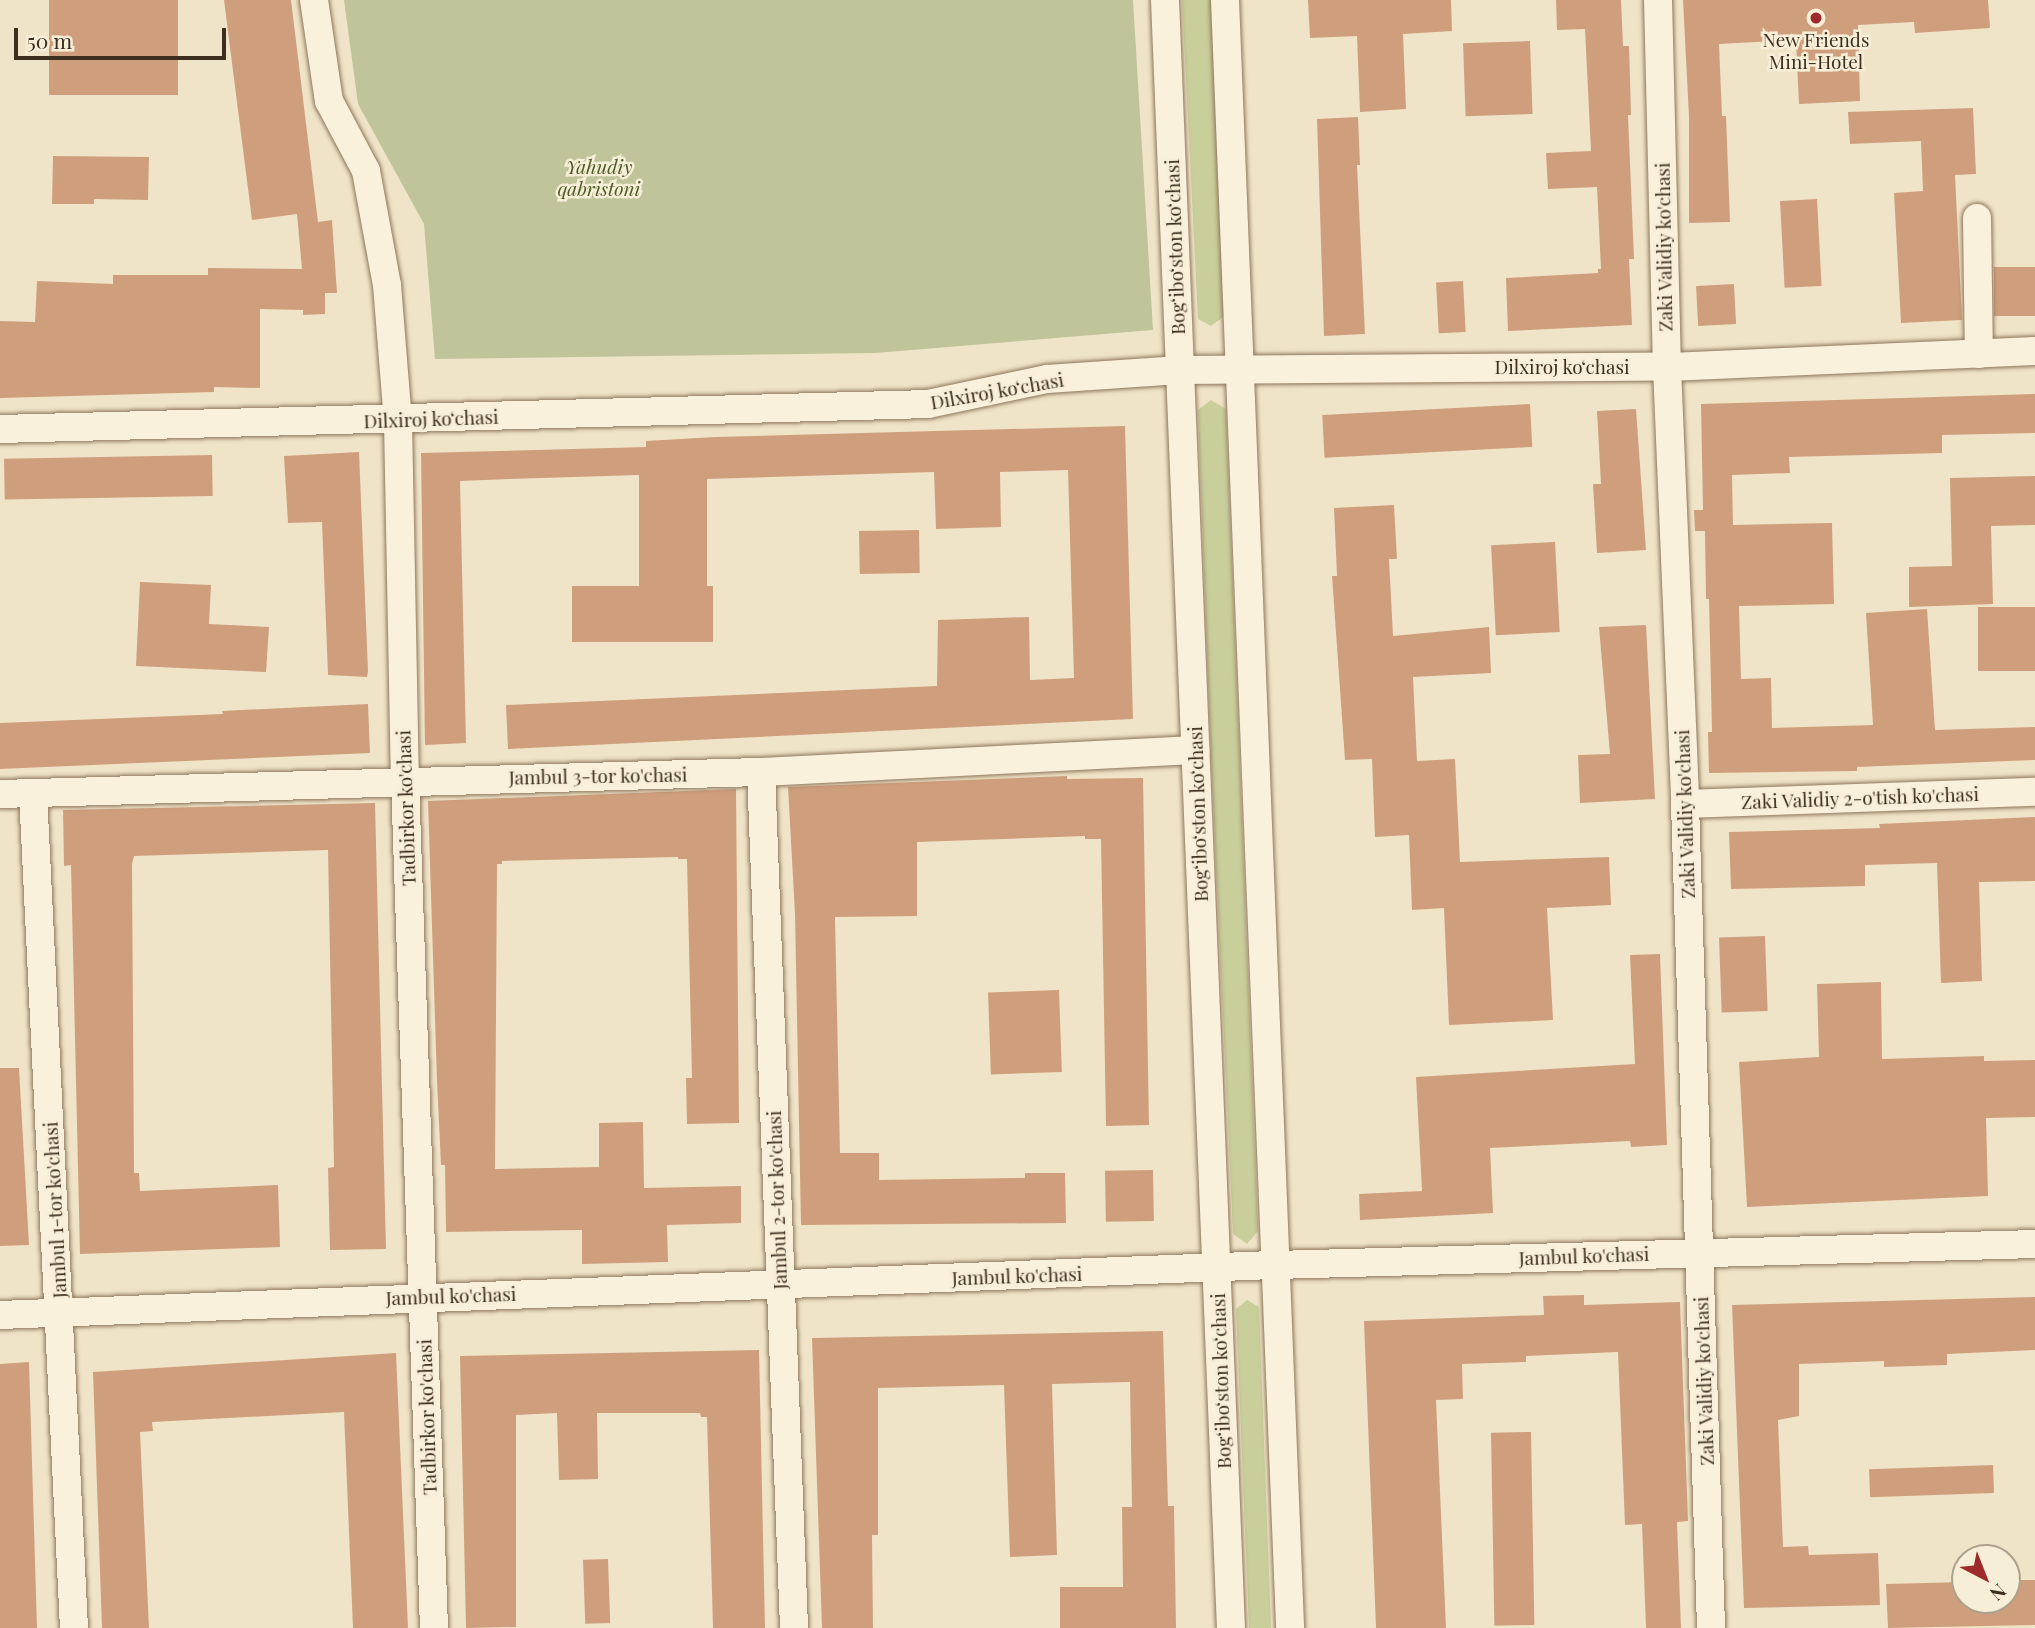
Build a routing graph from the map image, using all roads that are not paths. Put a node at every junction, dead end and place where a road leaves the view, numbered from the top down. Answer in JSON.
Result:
{"nodes":[{"id":1,"x":314,"y":0,"type":"edge"},
{"id":2,"x":1165,"y":0,"type":"edge"},
{"id":3,"x":1225,"y":0,"type":"edge"},
{"id":4,"x":1658,"y":0,"type":"edge"},
{"id":5,"x":1977,"y":218,"type":"dead end"},
{"id":6,"x":2035,"y":351,"type":"edge"},
{"id":7,"x":1979,"y":354,"type":"junction"},
{"id":8,"x":1667,"y":367,"type":"junction"},
{"id":9,"x":1240,"y":369,"type":"junction"},
{"id":10,"x":1180,"y":370,"type":"junction"},
{"id":11,"x":398,"y":421,"type":"junction"},
{"id":12,"x":0,"y":429,"type":"edge"},
{"id":13,"x":1195,"y":750,"type":"junction"},
{"id":14,"x":761,"y":772,"type":"junction"},
{"id":15,"x":405,"y":781,"type":"junction"},
{"id":16,"x":2035,"y":792,"type":"edge"},
{"id":17,"x":33,"y":793,"type":"junction"},
{"id":18,"x":0,"y":794,"type":"edge"},
{"id":19,"x":1685,"y":804,"type":"junction"},
{"id":20,"x":2035,"y":1244,"type":"edge"},
{"id":21,"x":1700,"y":1252,"type":"junction"},
{"id":22,"x":1275,"y":1265,"type":"junction"},
{"id":23,"x":1216,"y":1268,"type":"junction"},
{"id":24,"x":780,"y":1285,"type":"junction"},
{"id":25,"x":422,"y":1297,"type":"junction"},
{"id":26,"x":61,"y":1312,"type":"junction"},
{"id":27,"x":0,"y":1315,"type":"edge"},
{"id":28,"x":74,"y":1628,"type":"edge"},
{"id":29,"x":435,"y":1628,"type":"edge"},
{"id":30,"x":794,"y":1628,"type":"edge"},
{"id":31,"x":1231,"y":1628,"type":"edge"},
{"id":32,"x":1290,"y":1628,"type":"edge"},
{"id":33,"x":1711,"y":1628,"type":"edge"}],
"edges":[{"from":1,"to":11,"type":"street","name":"Tadbirkor ko'chasi"},
{"from":2,"to":10,"type":"street","name":"Bogʻiboʻston koʻchasi"},
{"from":3,"to":9,"type":"street"},
{"from":4,"to":8,"type":"street","name":"Zaki Validiy ko'chasi"},
{"from":5,"to":7,"type":"street"},
{"from":6,"to":7,"type":"street","name":"Dilxiroj ko‘chasi"},
{"from":7,"to":8,"type":"street","name":"Dilxiroj ko‘chasi"},
{"from":8,"to":9,"type":"street","name":"Dilxiroj ko‘chasi"},
{"from":8,"to":19,"type":"street","name":"Zaki Validiy ko'chasi"},
{"from":9,"to":10,"type":"street","name":"Dilxiroj ko‘chasi"},
{"from":9,"to":22,"type":"street"},
{"from":10,"to":11,"type":"street","name":"Dilxiroj ko‘chasi"},
{"from":10,"to":13,"type":"street","name":"Bogʻiboʻston koʻchasi"},
{"from":11,"to":12,"type":"street","name":"Dilxiroj ko‘chasi"},
{"from":11,"to":15,"type":"street","name":"Tadbirkor ko'chasi"},
{"from":13,"to":14,"type":"street","name":"Jambul 3-tor ko'chasi"},
{"from":13,"to":23,"type":"street","name":"Bogʻiboʻston koʻchasi"},
{"from":14,"to":15,"type":"street","name":"Jambul 3-tor ko'chasi"},
{"from":14,"to":24,"type":"street","name":"Jambul 2-tor ko'chasi"},
{"from":15,"to":17,"type":"street","name":"Jambul 3-tor ko'chasi"},
{"from":15,"to":25,"type":"street","name":"Tadbirkor ko'chasi"},
{"from":16,"to":19,"type":"street","name":"Zaki Validiy 2-o'tish ko'chasi"},
{"from":17,"to":18,"type":"street","name":"Jambul 3-tor ko'chasi"},
{"from":17,"to":26,"type":"street","name":"Jambul 1-tor ko'chasi"},
{"from":19,"to":21,"type":"street","name":"Zaki Validiy ko'chasi"},
{"from":20,"to":21,"type":"street","name":"Jambul ko'chasi"},
{"from":21,"to":22,"type":"street","name":"Jambul ko'chasi"},
{"from":21,"to":33,"type":"street","name":"Zaki Validiy ko'chasi"},
{"from":22,"to":23,"type":"street","name":"Jambul ko'chasi"},
{"from":22,"to":32,"type":"street"},
{"from":23,"to":24,"type":"street","name":"Jambul ko'chasi"},
{"from":23,"to":31,"type":"street","name":"Bogʻiboʻston koʻchasi"},
{"from":24,"to":25,"type":"street","name":"Jambul ko'chasi"},
{"from":24,"to":30,"type":"street","name":"Jambul 2-tor ko'chasi"},
{"from":25,"to":26,"type":"street","name":"Jambul ko'chasi"},
{"from":25,"to":29,"type":"street","name":"Tadbirkor ko'chasi"},
{"from":26,"to":27,"type":"street","name":"Jambul ko'chasi"},
{"from":26,"to":28,"type":"street","name":"Jambul 1-tor ko'chasi"}]}
